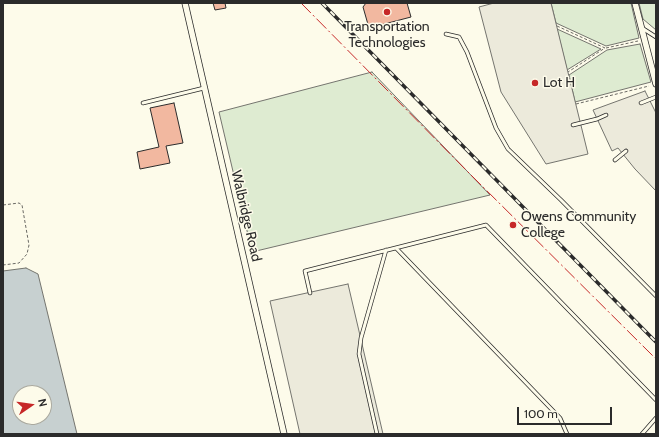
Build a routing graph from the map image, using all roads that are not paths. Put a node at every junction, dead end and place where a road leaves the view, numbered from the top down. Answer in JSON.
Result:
{"nodes":[{"id":1,"x":185,"y":3,"type":"edge"},
{"id":2,"x":635,"y":3,"type":"edge"},
{"id":3,"x":641,"y":28,"type":"junction"},
{"id":4,"x":446,"y":34,"type":"dead end"},
{"id":5,"x":656,"y":37,"type":"edge"},
{"id":6,"x":655,"y":83,"type":"edge"},
{"id":7,"x":204,"y":88,"type":"junction"},
{"id":8,"x":656,"y":96,"type":"edge"},
{"id":9,"x":143,"y":103,"type":"dead end"},
{"id":10,"x":641,"y":103,"type":"dead end"},
{"id":11,"x":606,"y":115,"type":"dead end"},
{"id":12,"x":573,"y":125,"type":"dead end"},
{"id":13,"x":626,"y":151,"type":"dead end"},
{"id":14,"x":615,"y":160,"type":"dead end"},
{"id":15,"x":396,"y":248,"type":"junction"},
{"id":16,"x":386,"y":250,"type":"junction"},
{"id":17,"x":310,"y":293,"type":"dead end"},
{"id":18,"x":656,"y":296,"type":"edge"},
{"id":19,"x":656,"y":400,"type":"edge"},
{"id":20,"x":656,"y":418,"type":"edge"},
{"id":21,"x":284,"y":434,"type":"edge"},
{"id":22,"x":377,"y":434,"type":"edge"},
{"id":23,"x":567,"y":434,"type":"edge"},
{"id":24,"x":642,"y":434,"type":"edge"}],
"edges":[{"from":1,"to":7,"type":"street","name":"Walbridge Road"},
{"from":2,"to":3,"type":"street"},
{"from":3,"to":5,"type":"lane"},
{"from":3,"to":6,"type":"street"},
{"from":4,"to":18,"type":"lane"},
{"from":7,"to":9,"type":"lane"},
{"from":7,"to":21,"type":"street","name":"Walbridge Road"},
{"from":8,"to":10,"type":"lane"},
{"from":11,"to":12,"type":"lane"},
{"from":13,"to":14,"type":"lane"},
{"from":15,"to":16,"type":"lane"},
{"from":15,"to":19,"type":"lane"},
{"from":15,"to":23,"type":"lane"},
{"from":16,"to":17,"type":"lane"},
{"from":16,"to":22,"type":"lane"},
{"from":20,"to":24,"type":"lane"}]}
